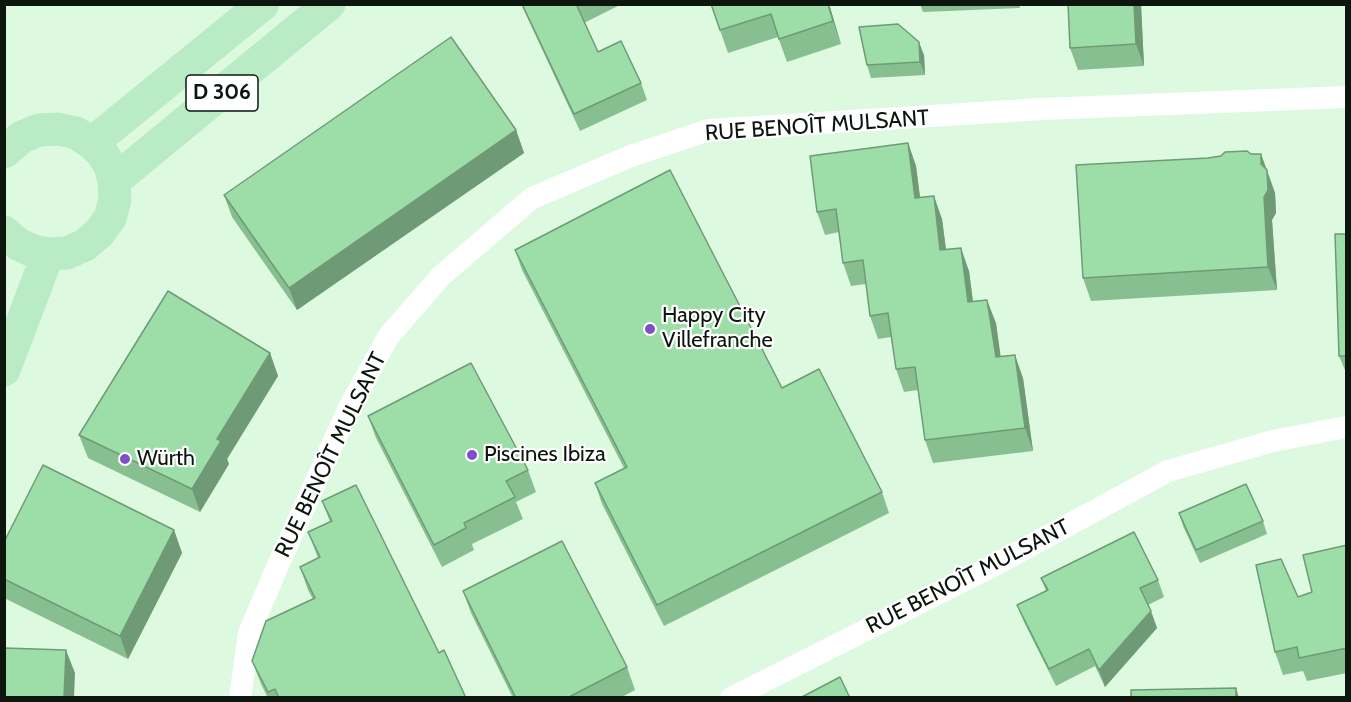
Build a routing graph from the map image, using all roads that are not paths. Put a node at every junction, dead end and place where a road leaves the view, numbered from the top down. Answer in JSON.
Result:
{"nodes":[{"id":1,"x":263,"y":4,"type":"edge"},
{"id":2,"x":329,"y":4,"type":"edge"},
{"id":3,"x":1347,"y":97,"type":"edge"},
{"id":4,"x":10,"y":139,"type":"edge"},
{"id":5,"x":92,"y":143,"type":"junction"},
{"id":6,"x":114,"y":181,"type":"junction"},
{"id":7,"x":5,"y":234,"type":"edge"},
{"id":8,"x":48,"y":254,"type":"junction"},
{"id":9,"x":4,"y":370,"type":"edge"},
{"id":10,"x":1347,"y":427,"type":"edge"},
{"id":11,"x":240,"y":698,"type":"edge"},
{"id":12,"x":731,"y":698,"type":"edge"}],
"edges":[{"from":1,"to":5,"type":"main road","number":"D 306"},
{"from":2,"to":6,"type":"main road","number":"D 306"},
{"from":3,"to":11,"type":"street","name":"RUE BENOÎT MULSANT"},
{"from":4,"to":5,"type":"main road"},
{"from":5,"to":6,"type":"main road"},
{"from":6,"to":8,"type":"main road"},
{"from":7,"to":8,"type":"main road"},
{"from":8,"to":9,"type":"main road"},
{"from":10,"to":12,"type":"street","name":"RUE BENOÎT MULSANT"}]}
